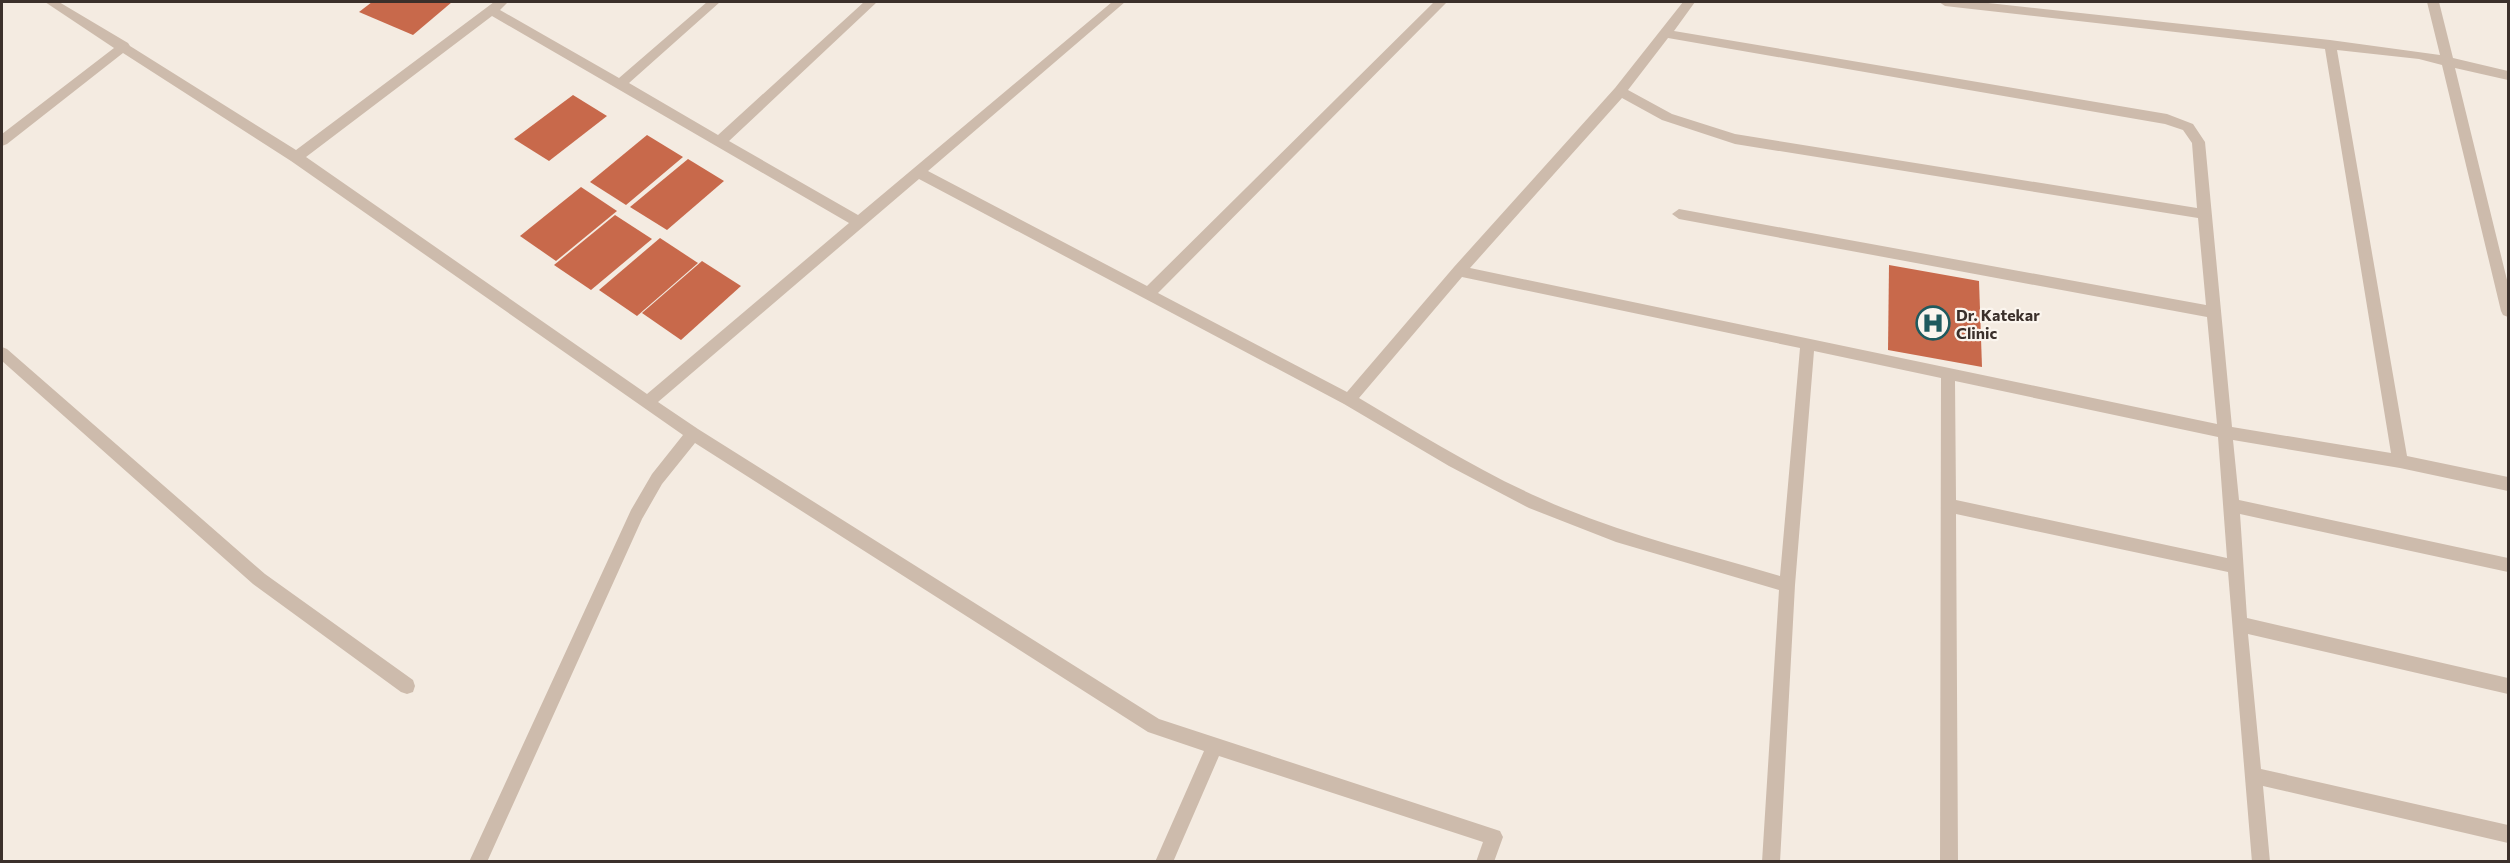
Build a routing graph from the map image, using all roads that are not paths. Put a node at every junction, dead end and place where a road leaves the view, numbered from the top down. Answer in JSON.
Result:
{"nodes":[{"id":1,"x":51,"y":2,"type":"edge"},
{"id":2,"x":714,"y":2,"type":"edge"},
{"id":3,"x":871,"y":2,"type":"edge"},
{"id":4,"x":1119,"y":2,"type":"edge"},
{"id":5,"x":1441,"y":2,"type":"edge"},
{"id":6,"x":1689,"y":2,"type":"edge"},
{"id":7,"x":1945,"y":2,"type":"edge"},
{"id":8,"x":2433,"y":2,"type":"edge"},
{"id":9,"x":497,"y":6,"type":"edge"},
{"id":10,"x":1667,"y":34,"type":"junction"},
{"id":11,"x":2330,"y":44,"type":"junction"},
{"id":12,"x":124,"y":46,"type":"junction"},
{"id":13,"x":2446,"y":60,"type":"junction"},
{"id":14,"x":2508,"y":75,"type":"edge"},
{"id":15,"x":621,"y":83,"type":"junction"},
{"id":16,"x":1620,"y":91,"type":"junction"},
{"id":17,"x":2,"y":141,"type":"edge"},
{"id":18,"x":719,"y":142,"type":"junction"},
{"id":19,"x":296,"y":157,"type":"junction"},
{"id":20,"x":918,"y":172,"type":"junction"},
{"id":21,"x":1679,"y":214,"type":"dead end"},
{"id":22,"x":2204,"y":214,"type":"junction"},
{"id":23,"x":860,"y":223,"type":"junction"},
{"id":24,"x":1460,"y":271,"type":"junction"},
{"id":25,"x":1148,"y":294,"type":"junction"},
{"id":26,"x":2508,"y":311,"type":"edge"},
{"id":27,"x":2213,"y":312,"type":"junction"},
{"id":28,"x":1807,"y":346,"type":"junction"},
{"id":29,"x":2,"y":353,"type":"edge"},
{"id":30,"x":1948,"y":374,"type":"junction"},
{"id":31,"x":1349,"y":400,"type":"junction"},
{"id":32,"x":646,"y":403,"type":"junction"},
{"id":33,"x":2226,"y":432,"type":"junction"},
{"id":34,"x":693,"y":434,"type":"junction"},
{"id":35,"x":2400,"y":461,"type":"junction"},
{"id":36,"x":2508,"y":484,"type":"edge"},
{"id":37,"x":1948,"y":505,"type":"junction"},
{"id":38,"x":2232,"y":505,"type":"junction"},
{"id":39,"x":2508,"y":565,"type":"edge"},
{"id":40,"x":2236,"y":567,"type":"junction"},
{"id":41,"x":1787,"y":585,"type":"junction"},
{"id":42,"x":2239,"y":624,"type":"junction"},
{"id":43,"x":407,"y":686,"type":"dead end"},
{"id":44,"x":2508,"y":686,"type":"edge"},
{"id":45,"x":1214,"y":747,"type":"junction"},
{"id":46,"x":2252,"y":775,"type":"junction"},
{"id":47,"x":2508,"y":834,"type":"edge"},
{"id":48,"x":483,"y":861,"type":"edge"},
{"id":49,"x":1164,"y":861,"type":"edge"},
{"id":50,"x":1485,"y":861,"type":"edge"},
{"id":51,"x":1771,"y":861,"type":"edge"},
{"id":52,"x":1949,"y":861,"type":"edge"},
{"id":53,"x":2262,"y":861,"type":"edge"}],
"edges":[{"from":1,"to":12,"type":"street"},
{"from":2,"to":15,"type":"street"},
{"from":3,"to":18,"type":"street"},
{"from":4,"to":20,"type":"street"},
{"from":5,"to":25,"type":"street"},
{"from":6,"to":10,"type":"street"},
{"from":7,"to":11,"type":"street"},
{"from":8,"to":13,"type":"street"},
{"from":9,"to":15,"type":"street"},
{"from":9,"to":19,"type":"street"},
{"from":10,"to":16,"type":"street"},
{"from":10,"to":22,"type":"street"},
{"from":11,"to":13,"type":"street"},
{"from":11,"to":35,"type":"street"},
{"from":12,"to":17,"type":"street"},
{"from":12,"to":19,"type":"street"},
{"from":13,"to":14,"type":"street"},
{"from":13,"to":26,"type":"street"},
{"from":15,"to":18,"type":"street"},
{"from":16,"to":22,"type":"street"},
{"from":16,"to":24,"type":"street"},
{"from":18,"to":23,"type":"street"},
{"from":19,"to":32,"type":"street"},
{"from":20,"to":23,"type":"street"},
{"from":20,"to":25,"type":"street"},
{"from":21,"to":27,"type":"street"},
{"from":22,"to":27,"type":"street"},
{"from":23,"to":32,"type":"street"},
{"from":24,"to":28,"type":"street"},
{"from":24,"to":31,"type":"street"},
{"from":25,"to":31,"type":"street"},
{"from":27,"to":33,"type":"street"},
{"from":28,"to":30,"type":"street"},
{"from":28,"to":41,"type":"street"},
{"from":29,"to":43,"type":"street"},
{"from":30,"to":33,"type":"street"},
{"from":30,"to":37,"type":"street"},
{"from":31,"to":41,"type":"street"},
{"from":32,"to":34,"type":"street"},
{"from":33,"to":35,"type":"street"},
{"from":33,"to":38,"type":"street"},
{"from":34,"to":45,"type":"street"},
{"from":34,"to":48,"type":"street"},
{"from":35,"to":36,"type":"street"},
{"from":37,"to":40,"type":"street"},
{"from":37,"to":52,"type":"street"},
{"from":38,"to":39,"type":"street"},
{"from":38,"to":40,"type":"street"},
{"from":40,"to":42,"type":"street"},
{"from":41,"to":51,"type":"street"},
{"from":42,"to":44,"type":"street"},
{"from":42,"to":46,"type":"street"},
{"from":45,"to":49,"type":"street"},
{"from":45,"to":50,"type":"street"},
{"from":46,"to":47,"type":"street"},
{"from":46,"to":53,"type":"street"}]}
